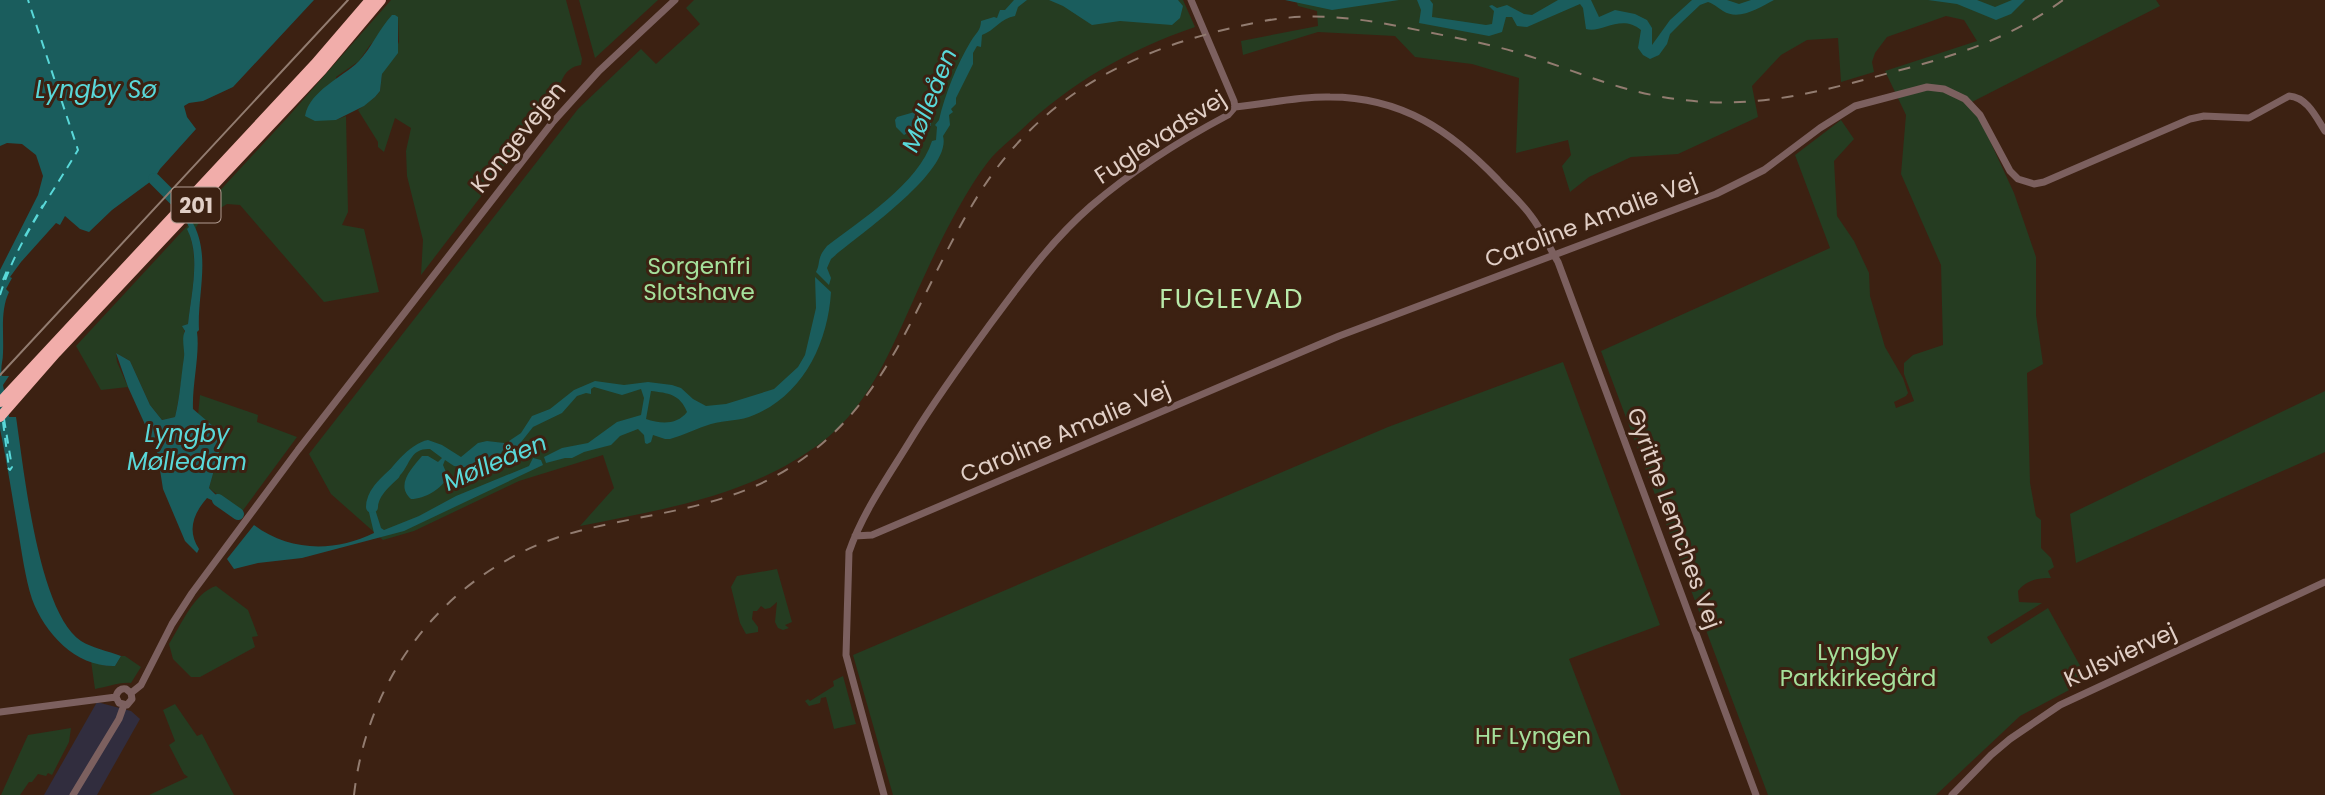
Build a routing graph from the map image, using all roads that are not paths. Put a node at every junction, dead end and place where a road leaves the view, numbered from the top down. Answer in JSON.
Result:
{"nodes":[{"id":1,"x":370,"y":0,"type":"edge"},
{"id":2,"x":381,"y":0,"type":"edge"},
{"id":3,"x":675,"y":0,"type":"edge"},
{"id":4,"x":1191,"y":0,"type":"edge"},
{"id":5,"x":1234,"y":107,"type":"junction"},
{"id":6,"x":2325,"y":131,"type":"edge"},
{"id":7,"x":1554,"y":255,"type":"junction"},
{"id":8,"x":3,"y":405,"type":"edge"},
{"id":9,"x":855,"y":536,"type":"junction"},
{"id":10,"x":2325,"y":582,"type":"edge"},
{"id":11,"x":131,"y":693,"type":"junction"},
{"id":12,"x":116,"y":697,"type":"junction"},
{"id":13,"x":124,"y":705,"type":"junction"},
{"id":14,"x":0,"y":712,"type":"edge"},
{"id":15,"x":73,"y":795,"type":"edge"},
{"id":16,"x":884,"y":795,"type":"edge"},
{"id":17,"x":1756,"y":795,"type":"edge"},
{"id":18,"x":1952,"y":795,"type":"edge"}],
"edges":[{"from":1,"to":8,"type":"highway","number":"201"},
{"from":2,"to":8,"type":"highway","number":"201"},
{"from":3,"to":11,"type":"street","name":"Kongevejen"},
{"from":4,"to":5,"type":"street"},
{"from":5,"to":7,"type":"street","name":"Fuglevadsvej"},
{"from":5,"to":9,"type":"street","name":"Fuglevadsvej"},
{"from":6,"to":7,"type":"street","name":"Caroline Amalie Vej"},
{"from":7,"to":9,"type":"street","name":"Caroline Amalie Vej"},
{"from":7,"to":17,"type":"street","name":"Gyrithe Lemches Vej"},
{"from":9,"to":16,"type":"street","name":"Fuglevadsvej"},
{"from":10,"to":18,"type":"street","name":"Kulsviervej"},
{"from":11,"to":12,"type":"street"},
{"from":11,"to":13,"type":"street"},
{"from":12,"to":13,"type":"street"},
{"from":12,"to":14,"type":"street"},
{"from":13,"to":15,"type":"street"}]}
